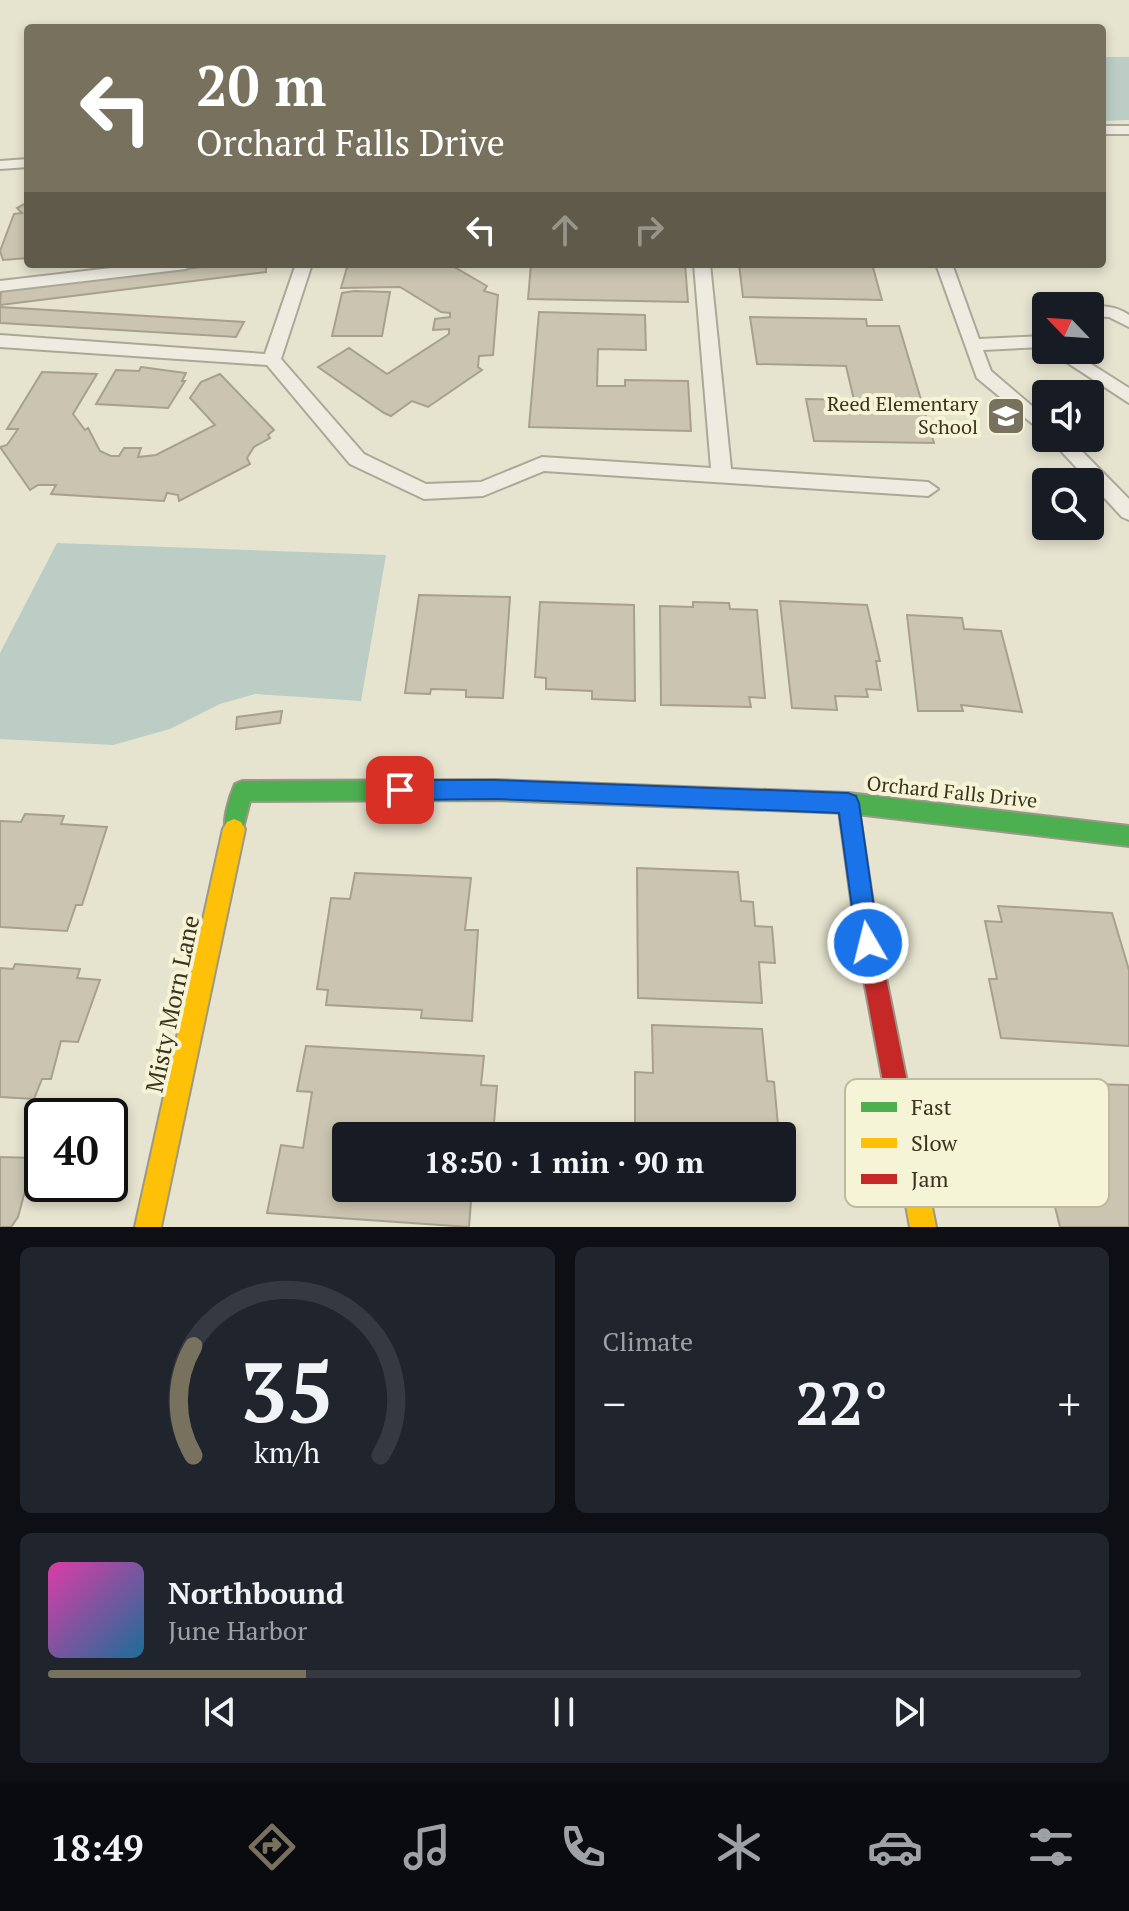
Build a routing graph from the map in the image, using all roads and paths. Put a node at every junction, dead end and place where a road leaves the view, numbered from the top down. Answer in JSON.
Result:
{"nodes":[{"id":1,"x":1106,"y":130,"type":"edge"},
{"id":2,"x":1129,"y":130,"type":"edge"},
{"id":3,"x":24,"y":163,"type":"edge"},
{"id":4,"x":0,"y":165,"type":"edge"},
{"id":5,"x":152,"y":268,"type":"edge"},
{"id":6,"x":303,"y":268,"type":"edge"},
{"id":7,"x":702,"y":268,"type":"edge"},
{"id":8,"x":945,"y":268,"type":"edge"},
{"id":9,"x":0,"y":286,"type":"edge"},
{"id":10,"x":1104,"y":312,"type":"edge"},
{"id":11,"x":1129,"y":322,"type":"edge"},
{"id":12,"x":0,"y":341,"type":"edge"},
{"id":13,"x":1032,"y":342,"type":"edge"},
{"id":14,"x":972,"y":345,"type":"junction"},
{"id":15,"x":272,"y":360,"type":"junction"},
{"id":16,"x":1081,"y":364,"type":"edge"},
{"id":17,"x":1129,"y":397,"type":"edge"},
{"id":18,"x":1032,"y":416,"type":"edge"},
{"id":19,"x":1071,"y":452,"type":"edge"},
{"id":20,"x":721,"y":475,"type":"junction"},
{"id":21,"x":928,"y":489,"type":"dead end"},
{"id":22,"x":1129,"y":512,"type":"edge"},
{"id":23,"x":242,"y":791,"type":"joint"},
{"id":24,"x":848,"y":803,"type":"junction"},
{"id":25,"x":1129,"y":836,"type":"edge"},
{"id":26,"x":894,"y":1079,"type":"edge"},
{"id":27,"x":919,"y":1207,"type":"edge"},
{"id":28,"x":148,"y":1227,"type":"edge"},
{"id":29,"x":923,"y":1227,"type":"edge"}],
"edges":[{"from":1,"to":2,"type":"lane"},
{"from":3,"to":4,"type":"lane"},
{"from":5,"to":9,"type":"lane"},
{"from":6,"to":15,"type":"lane"},
{"from":7,"to":20,"type":"lane"},
{"from":8,"to":14,"type":"lane"},
{"from":10,"to":11,"type":"lane"},
{"from":12,"to":15,"type":"lane"},
{"from":13,"to":14,"type":"lane"},
{"from":14,"to":18,"type":"lane"},
{"from":15,"to":20,"type":"lane"},
{"from":16,"to":17,"type":"lane"},
{"from":19,"to":22,"type":"lane"},
{"from":20,"to":21,"type":"lane"},
{"from":23,"to":24,"type":"street","name":"Orchard Falls Drive"},
{"from":23,"to":28,"type":"street","name":"Misty Morn Lane"},
{"from":24,"to":25,"type":"street","name":"Orchard Falls Drive"},
{"from":24,"to":26,"type":"street"},
{"from":27,"to":29,"type":"street"}]}
